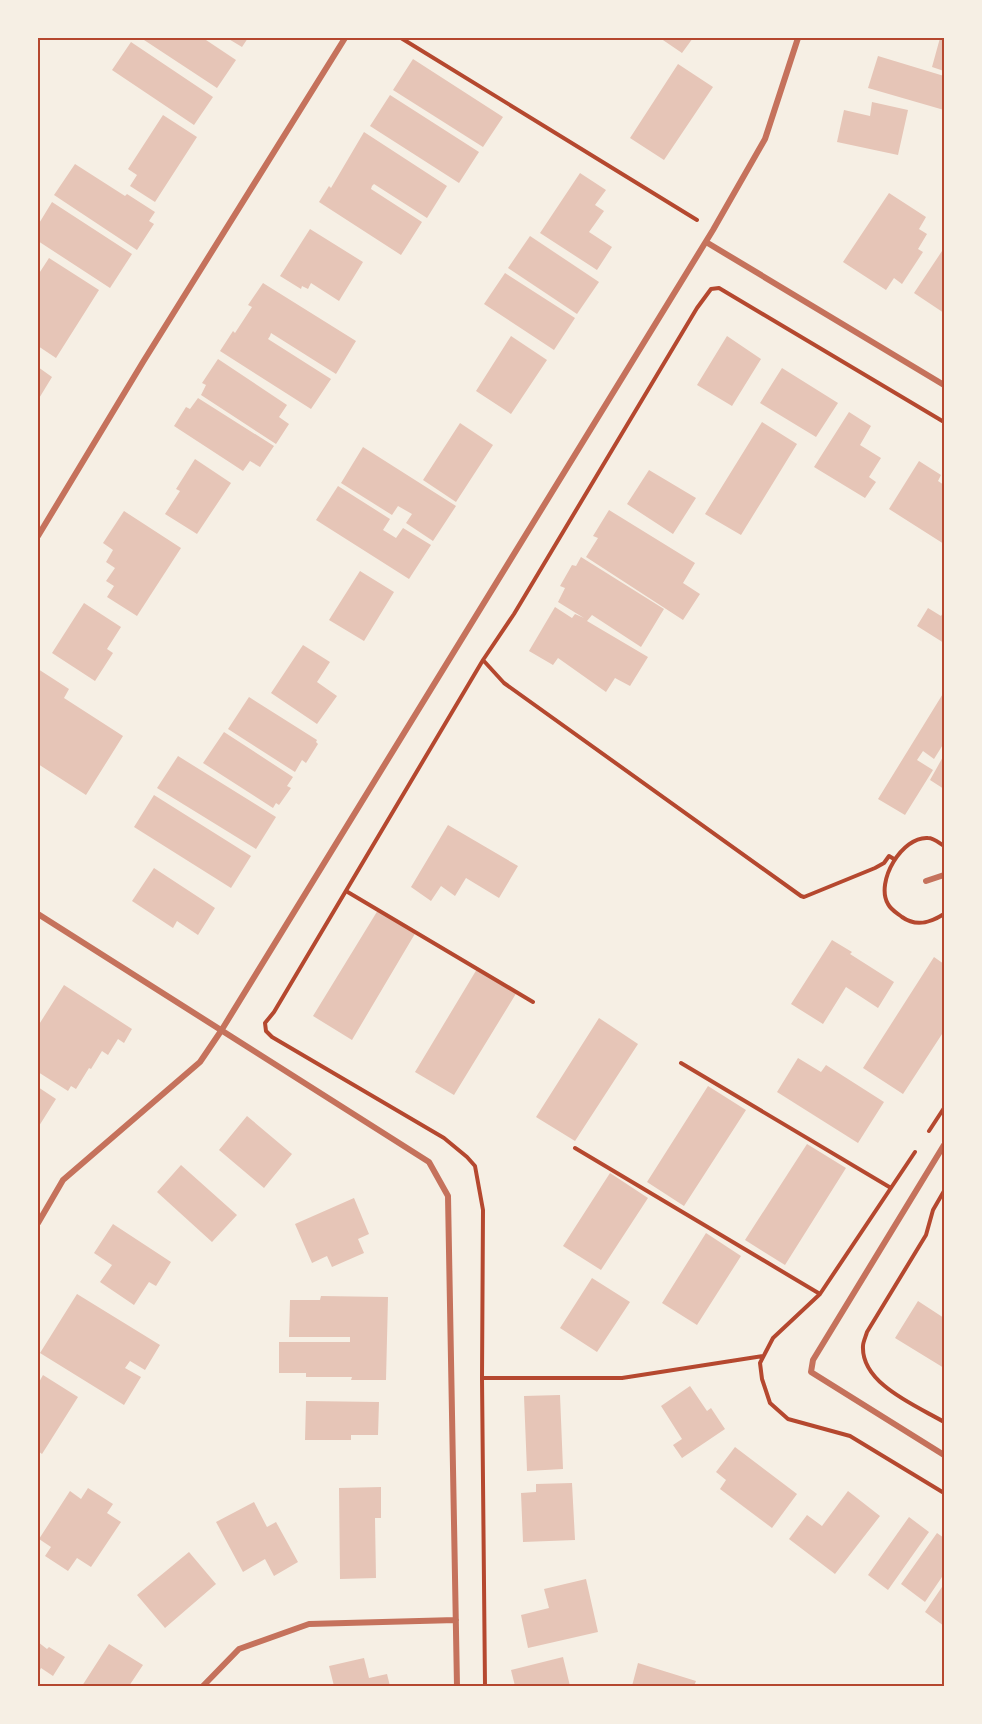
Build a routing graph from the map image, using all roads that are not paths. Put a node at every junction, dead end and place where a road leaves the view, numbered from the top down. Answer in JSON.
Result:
{"nodes":[{"id":1,"x":345,"y":38,"type":"edge"},
{"id":2,"x":798,"y":38,"type":"edge"},
{"id":3,"x":706,"y":242,"type":"junction"},
{"id":4,"x":945,"y":385,"type":"edge"},
{"id":5,"x":38,"y":536,"type":"edge"},
{"id":6,"x":945,"y":875,"type":"edge"},
{"id":7,"x":926,"y":881,"type":"dead end"},
{"id":8,"x":38,"y":914,"type":"edge"},
{"id":9,"x":221,"y":1031,"type":"junction"},
{"id":10,"x":945,"y":1145,"type":"edge"},
{"id":11,"x":38,"y":1223,"type":"edge"},
{"id":12,"x":945,"y":1455,"type":"edge"},
{"id":13,"x":456,"y":1620,"type":"junction"},
{"id":14,"x":202,"y":1686,"type":"edge"},
{"id":15,"x":457,"y":1686,"type":"edge"}],
"edges":[{"from":1,"to":5,"type":"street"},
{"from":2,"to":3,"type":"street"},
{"from":3,"to":4,"type":"street"},
{"from":3,"to":9,"type":"street"},
{"from":6,"to":7,"type":"street"},
{"from":8,"to":9,"type":"street"},
{"from":9,"to":11,"type":"street"},
{"from":9,"to":13,"type":"street"},
{"from":10,"to":12,"type":"street"},
{"from":13,"to":14,"type":"street"},
{"from":13,"to":15,"type":"street"}]}
